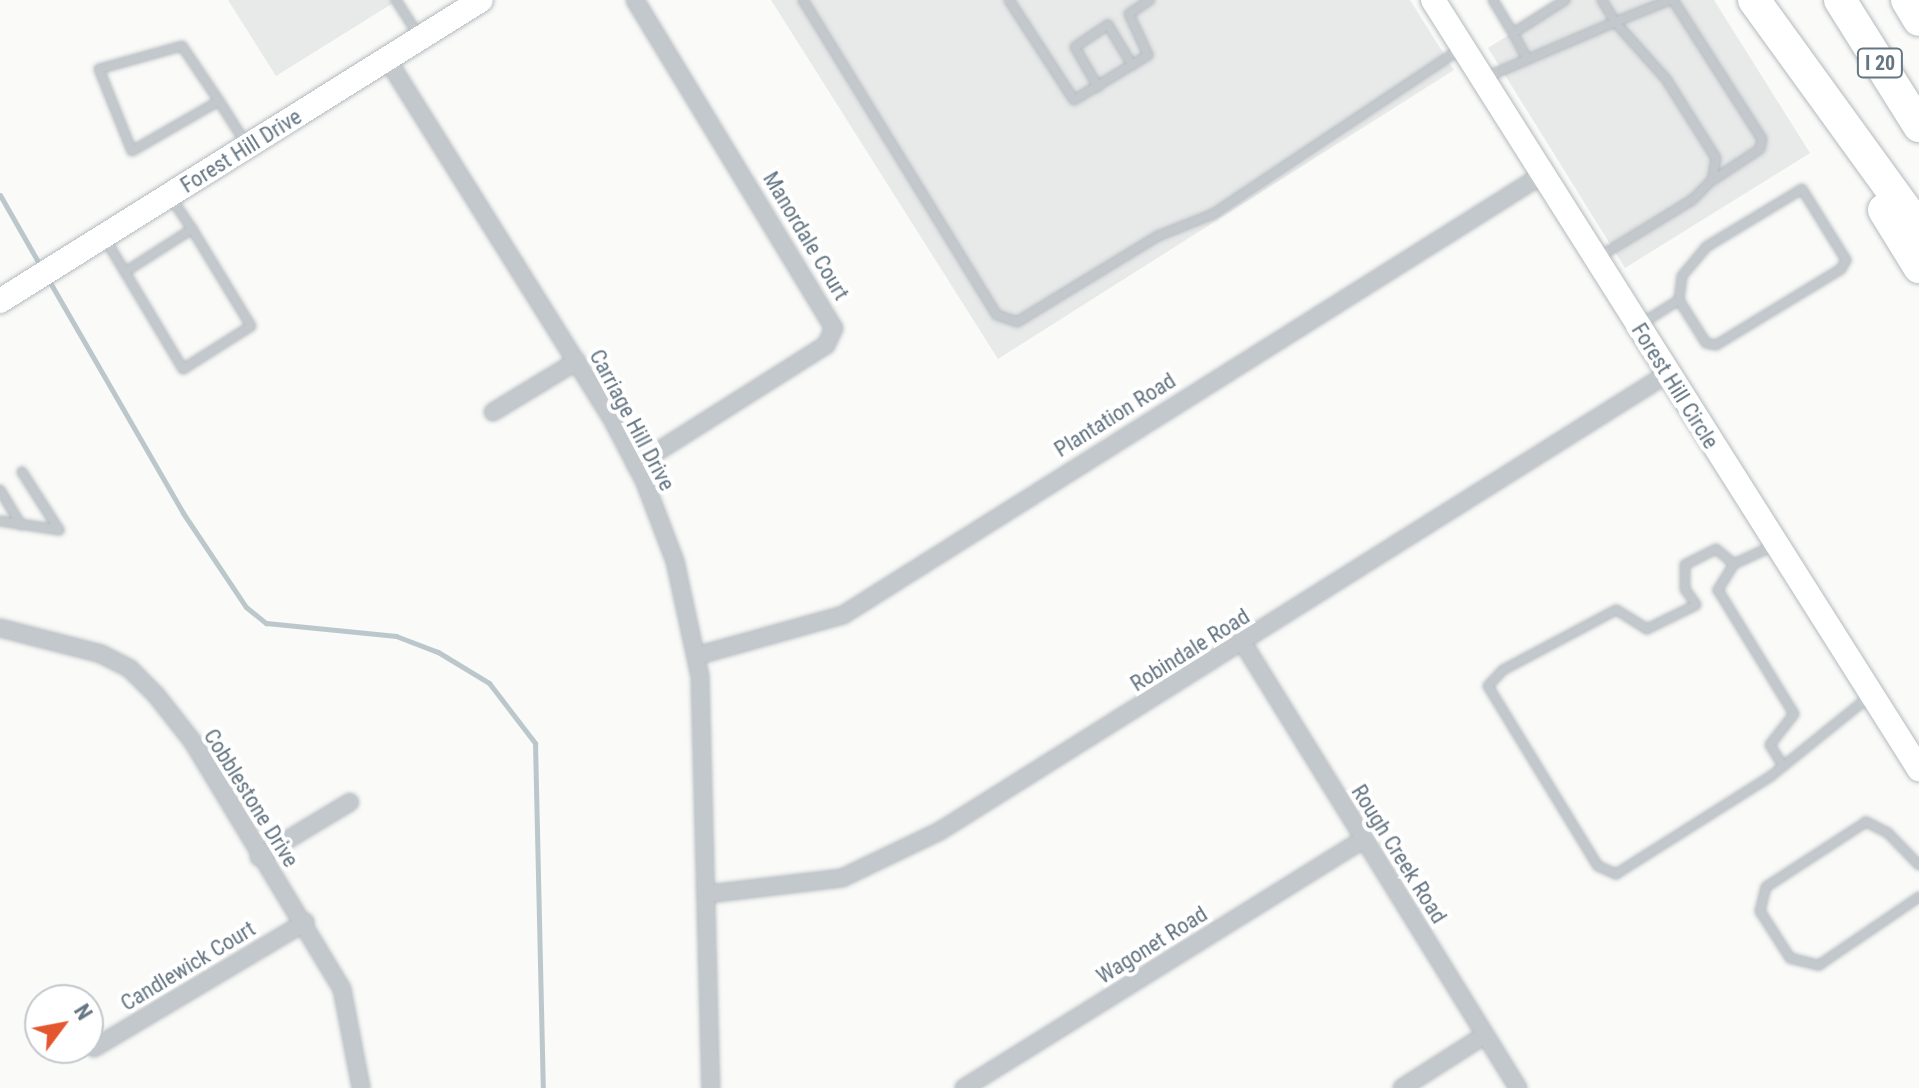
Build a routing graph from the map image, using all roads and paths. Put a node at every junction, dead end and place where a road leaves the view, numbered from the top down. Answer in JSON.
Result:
{"nodes":[{"id":1,"x":396,"y":0,"type":"edge"},
{"id":2,"x":481,"y":0,"type":"edge"},
{"id":3,"x":635,"y":0,"type":"edge"},
{"id":4,"x":803,"y":0,"type":"edge"},
{"id":5,"x":1009,"y":0,"type":"edge"},
{"id":6,"x":1150,"y":0,"type":"edge"},
{"id":7,"x":1433,"y":0,"type":"edge"},
{"id":8,"x":1493,"y":0,"type":"edge"},
{"id":9,"x":1565,"y":0,"type":"edge"},
{"id":10,"x":1602,"y":0,"type":"edge"},
{"id":11,"x":1671,"y":0,"type":"edge"},
{"id":12,"x":1754,"y":0,"type":"edge"},
{"id":13,"x":1840,"y":0,"type":"edge"},
{"id":14,"x":1907,"y":0,"type":"edge"},
{"id":15,"x":1135,"y":4,"type":"edge"},
{"id":16,"x":1919,"y":20,"type":"edge"},
{"id":17,"x":1615,"y":22,"type":"junction"},
{"id":18,"x":1513,"y":33,"type":"junction"},
{"id":19,"x":420,"y":38,"type":"junction"},
{"id":20,"x":1463,"y":48,"type":"junction"},
{"id":21,"x":387,"y":59,"type":"junction"},
{"id":22,"x":1527,"y":59,"type":"junction"},
{"id":23,"x":1795,"y":59,"type":"junction"},
{"id":24,"x":1132,"y":65,"type":"junction"},
{"id":25,"x":1482,"y":79,"type":"junction"},
{"id":26,"x":1098,"y":87,"type":"junction"},
{"id":27,"x":219,"y":101,"type":"junction"},
{"id":28,"x":1919,"y":126,"type":"edge"},
{"id":29,"x":248,"y":146,"type":"junction"},
{"id":30,"x":1542,"y":175,"type":"junction"},
{"id":31,"x":1712,"y":180,"type":"junction"},
{"id":32,"x":170,"y":195,"type":"junction"},
{"id":33,"x":1919,"y":228,"type":"edge"},
{"id":34,"x":192,"y":229,"type":"junction"},
{"id":35,"x":103,"y":237,"type":"junction"},
{"id":36,"x":1595,"y":259,"type":"junction"},
{"id":37,"x":1919,"y":267,"type":"edge"},
{"id":38,"x":125,"y":272,"type":"junction"},
{"id":39,"x":1679,"y":300,"type":"junction"},
{"id":40,"x":0,"y":301,"type":"edge"},
{"id":41,"x":1637,"y":326,"type":"junction"},
{"id":42,"x":577,"y":361,"type":"junction"},
{"id":43,"x":1667,"y":374,"type":"junction"},
{"id":44,"x":493,"y":412,"type":"dead end"},
{"id":45,"x":636,"y":465,"type":"junction"},
{"id":46,"x":22,"y":472,"type":"dead end"},
{"id":47,"x":0,"y":490,"type":"edge"},
{"id":48,"x":0,"y":521,"type":"edge"},
{"id":49,"x":21,"y":525,"type":"junction"},
{"id":50,"x":1776,"y":544,"type":"junction"},
{"id":51,"x":1734,"y":564,"type":"junction"},
{"id":52,"x":0,"y":628,"type":"edge"},
{"id":53,"x":1243,"y":643,"type":"junction"},
{"id":54,"x":696,"y":656,"type":"junction"},
{"id":55,"x":1871,"y":695,"type":"junction"},
{"id":56,"x":1783,"y":766,"type":"junction"},
{"id":57,"x":1919,"y":769,"type":"edge"},
{"id":58,"x":350,"y":802,"type":"dead end"},
{"id":59,"x":1364,"y":839,"type":"junction"},
{"id":60,"x":259,"y":857,"type":"junction"},
{"id":61,"x":1919,"y":865,"type":"edge"},
{"id":62,"x":708,"y":894,"type":"junction"},
{"id":63,"x":1919,"y":897,"type":"edge"},
{"id":64,"x":305,"y":922,"type":"junction"},
{"id":65,"x":1485,"y":1035,"type":"junction"},
{"id":66,"x":104,"y":1042,"type":"edge"},
{"id":67,"x":361,"y":1088,"type":"edge"},
{"id":68,"x":711,"y":1088,"type":"edge"},
{"id":69,"x":964,"y":1088,"type":"edge"},
{"id":70,"x":1402,"y":1088,"type":"edge"},
{"id":71,"x":1518,"y":1088,"type":"edge"}],
"edges":[{"from":1,"to":19,"type":"lane"},
{"from":2,"to":19,"type":"street","name":"Forest Hill Drive"},
{"from":3,"to":45,"type":"street","name":"Manordale Court"},
{"from":4,"to":20,"type":"lane"},
{"from":5,"to":26,"type":"lane"},
{"from":6,"to":15,"type":"lane"},
{"from":7,"to":20,"type":"street","name":"Forest Hill Circle"},
{"from":8,"to":18,"type":"lane"},
{"from":9,"to":18,"type":"lane"},
{"from":10,"to":17,"type":"lane"},
{"from":11,"to":17,"type":"lane"},
{"from":11,"to":31,"type":"lane"},
{"from":12,"to":23,"type":"highway"},
{"from":13,"to":28,"type":"highway","number":"I 20"},
{"from":14,"to":16,"type":"highway","number":"I 20"},
{"from":15,"to":24,"type":"lane"},
{"from":17,"to":22,"type":"lane"},
{"from":17,"to":31,"type":"lane"},
{"from":18,"to":22,"type":"lane"},
{"from":19,"to":21,"type":"street","name":"Forest Hill Drive"},
{"from":20,"to":25,"type":"street","name":"Forest Hill Circle"},
{"from":21,"to":29,"type":"street","name":"Forest Hill Drive"},
{"from":21,"to":42,"type":"street","name":"Carriage Hill Drive"},
{"from":22,"to":25,"type":"lane"},
{"from":23,"to":33,"type":"highway"},
{"from":23,"to":37,"type":"highway"},
{"from":24,"to":26,"type":"lane"},
{"from":24,"to":26,"type":"lane"},
{"from":25,"to":30,"type":"street","name":"Forest Hill Circle"},
{"from":27,"to":27,"type":"lane"},
{"from":27,"to":29,"type":"lane"},
{"from":29,"to":32,"type":"street","name":"Forest Hill Drive"},
{"from":30,"to":36,"type":"street","name":"Forest Hill Circle"},
{"from":30,"to":54,"type":"street","name":"Plantation Road"},
{"from":31,"to":36,"type":"lane"},
{"from":32,"to":34,"type":"lane"},
{"from":32,"to":35,"type":"street","name":"Forest Hill Drive"},
{"from":34,"to":38,"type":"lane"},
{"from":34,"to":38,"type":"lane"},
{"from":35,"to":38,"type":"lane"},
{"from":35,"to":40,"type":"street","name":"Forest Hill Drive"},
{"from":36,"to":41,"type":"street","name":"Forest Hill Circle"},
{"from":39,"to":39,"type":"lane"},
{"from":39,"to":41,"type":"lane"},
{"from":41,"to":43,"type":"street","name":"Forest Hill Circle"},
{"from":42,"to":44,"type":"street"},
{"from":42,"to":45,"type":"street","name":"Carriage Hill Drive"},
{"from":43,"to":50,"type":"street","name":"Forest Hill Circle"},
{"from":43,"to":53,"type":"street","name":"Robindale Road"},
{"from":45,"to":54,"type":"street","name":"Carriage Hill Drive"},
{"from":46,"to":49,"type":"lane"},
{"from":47,"to":49,"type":"lane"},
{"from":48,"to":49,"type":"lane"},
{"from":50,"to":51,"type":"lane"},
{"from":50,"to":55,"type":"street","name":"Forest Hill Circle"},
{"from":51,"to":56,"type":"lane"},
{"from":51,"to":56,"type":"lane"},
{"from":52,"to":60,"type":"street","name":"Cobblestone Drive"},
{"from":53,"to":59,"type":"street","name":"Rough Creek Road"},
{"from":53,"to":62,"type":"street","name":"Robindale Road"},
{"from":54,"to":62,"type":"street","name":"Carriage Hill Drive"},
{"from":55,"to":56,"type":"lane"},
{"from":55,"to":57,"type":"street","name":"Forest Hill Circle"},
{"from":58,"to":60,"type":"street"},
{"from":59,"to":65,"type":"street","name":"Rough Creek Road"},
{"from":59,"to":69,"type":"street","name":"Wagonet Road"},
{"from":60,"to":64,"type":"street","name":"Cobblestone Drive"},
{"from":61,"to":63,"type":"lane"},
{"from":62,"to":68,"type":"street","name":"Carriage Hill Drive"},
{"from":64,"to":66,"type":"street","name":"Candlewick Court"},
{"from":64,"to":67,"type":"street","name":"Cobblestone Drive"},
{"from":65,"to":70,"type":"street"},
{"from":65,"to":71,"type":"street","name":"Rough Creek Road"}]}
